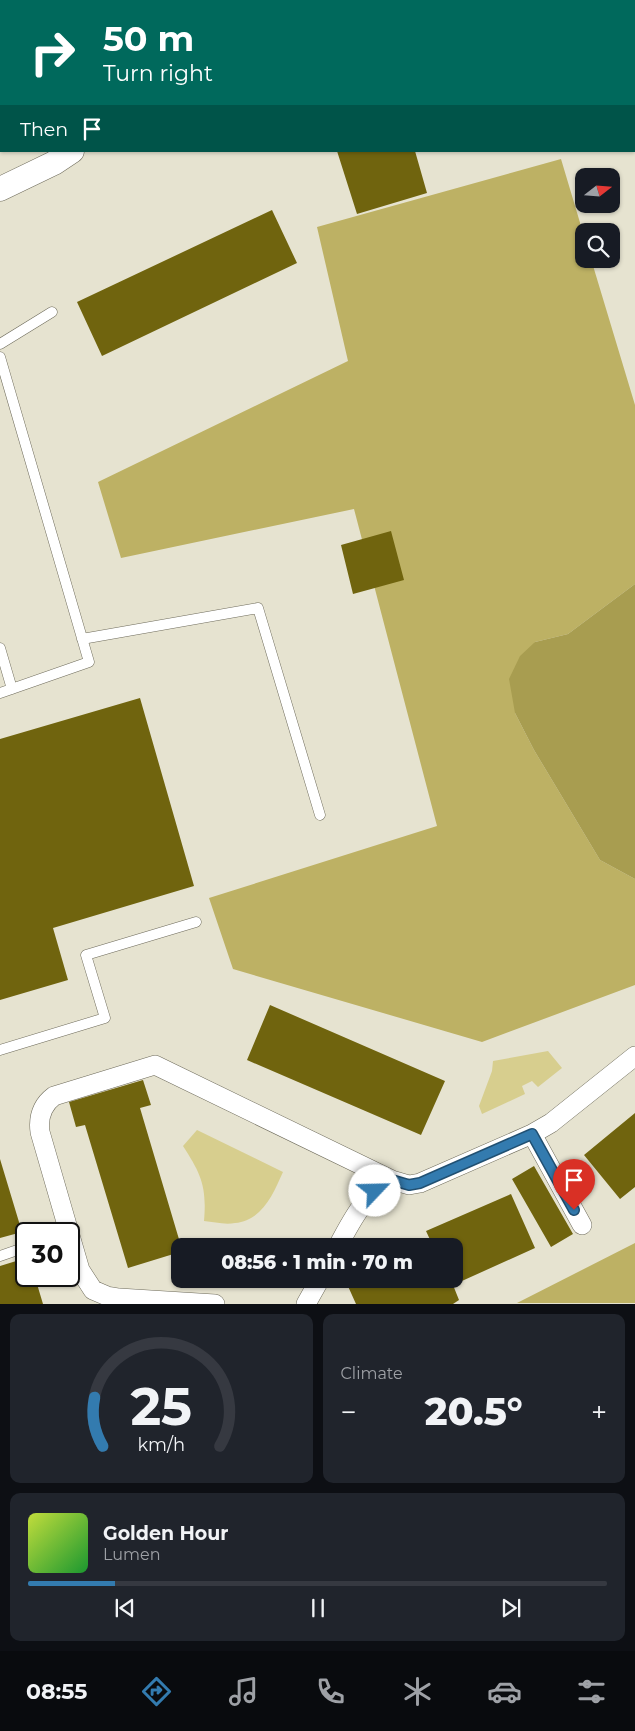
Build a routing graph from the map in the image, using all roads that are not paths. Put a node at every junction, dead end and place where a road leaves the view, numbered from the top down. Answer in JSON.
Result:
{"nodes":[{"id":1,"x":70,"y":152,"type":"edge"},
{"id":2,"x":0,"y":189,"type":"edge"},
{"id":3,"x":52,"y":312,"type":"dead end"},
{"id":4,"x":0,"y":344,"type":"edge"},
{"id":5,"x":0,"y":357,"type":"edge"},
{"id":6,"x":82,"y":638,"type":"junction"},
{"id":7,"x":0,"y":648,"type":"edge"},
{"id":8,"x":12,"y":689,"type":"junction"},
{"id":9,"x":0,"y":693,"type":"edge"},
{"id":10,"x":320,"y":815,"type":"dead end"},
{"id":11,"x":196,"y":922,"type":"dead end"},
{"id":12,"x":0,"y":1050,"type":"edge"},
{"id":13,"x":635,"y":1056,"type":"edge"},
{"id":14,"x":532,"y":1134,"type":"junction"},
{"id":15,"x":392,"y":1180,"type":"junction"},
{"id":16,"x":66,"y":1222,"type":"edge"},
{"id":17,"x":582,"y":1225,"type":"dead end"},
{"id":18,"x":342,"y":1238,"type":"edge"},
{"id":19,"x":15,"y":1251,"type":"edge"},
{"id":20,"x":0,"y":1256,"type":"edge"},
{"id":21,"x":80,"y":1270,"type":"edge"},
{"id":22,"x":315,"y":1288,"type":"edge"},
{"id":23,"x":215,"y":1304,"type":"edge"},
{"id":24,"x":306,"y":1304,"type":"edge"}],
"edges":[{"from":1,"to":2,"type":"street"},
{"from":3,"to":4,"type":"lane"},
{"from":5,"to":6,"type":"lane"},
{"from":6,"to":8,"type":"lane"},
{"from":6,"to":10,"type":"lane"},
{"from":7,"to":8,"type":"lane"},
{"from":8,"to":9,"type":"lane"},
{"from":11,"to":12,"type":"lane"},
{"from":13,"to":14,"type":"street"},
{"from":14,"to":15,"type":"street"},
{"from":14,"to":17,"type":"street"},
{"from":15,"to":16,"type":"street"},
{"from":15,"to":18,"type":"street"},
{"from":19,"to":20,"type":"lane"},
{"from":21,"to":23,"type":"street"},
{"from":22,"to":24,"type":"street"}]}
